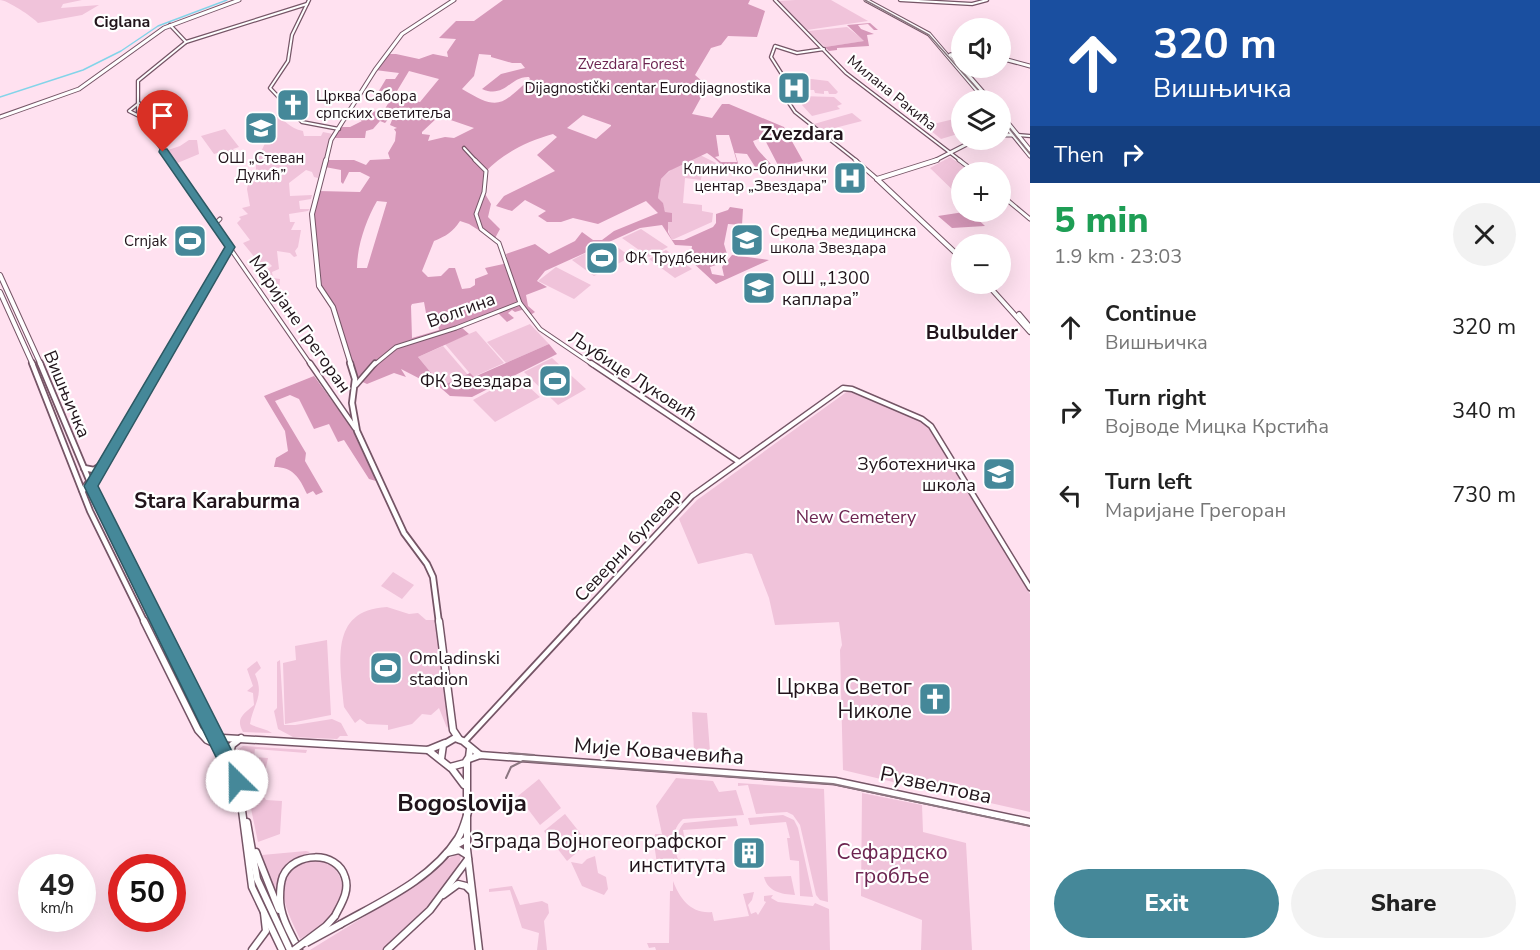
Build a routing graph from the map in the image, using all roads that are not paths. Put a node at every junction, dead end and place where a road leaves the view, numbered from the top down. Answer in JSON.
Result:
{"nodes":[{"id":1,"x":239,"y":0,"type":"edge"},
{"id":2,"x":309,"y":0,"type":"edge"},
{"id":3,"x":454,"y":0,"type":"edge"},
{"id":4,"x":775,"y":0,"type":"edge"},
{"id":5,"x":866,"y":0,"type":"edge"},
{"id":6,"x":900,"y":0,"type":"edge"},
{"id":7,"x":987,"y":0,"type":"edge"},
{"id":8,"x":307,"y":4,"type":"junction"},
{"id":9,"x":169,"y":25,"type":"junction"},
{"id":10,"x":186,"y":42,"type":"junction"},
{"id":11,"x":824,"y":48,"type":"junction"},
{"id":12,"x":949,"y":55,"type":"joint"},
{"id":13,"x":1011,"y":60,"type":"edge"},
{"id":14,"x":1030,"y":66,"type":"edge"},
{"id":15,"x":971,"y":78,"type":"edge"},
{"id":16,"x":977,"y":90,"type":"edge"},
{"id":17,"x":982,"y":90,"type":"edge"},
{"id":18,"x":139,"y":103,"type":"junction"},
{"id":19,"x":133,"y":106,"type":"junction"},
{"id":20,"x":139,"y":109,"type":"junction"},
{"id":21,"x":133,"y":113,"type":"junction"},
{"id":22,"x":138,"y":116,"type":"junction"},
{"id":23,"x":0,"y":117,"type":"edge"},
{"id":24,"x":1011,"y":128,"type":"edge"},
{"id":25,"x":339,"y":129,"type":"junction"},
{"id":26,"x":1011,"y":130,"type":"edge"},
{"id":27,"x":1011,"y":134,"type":"edge"},
{"id":28,"x":1015,"y":134,"type":"junction"},
{"id":29,"x":1030,"y":136,"type":"edge"},
{"id":30,"x":464,"y":148,"type":"dead end"},
{"id":31,"x":959,"y":150,"type":"edge"},
{"id":32,"x":1030,"y":150,"type":"edge"},
{"id":33,"x":952,"y":154,"type":"junction"},
{"id":34,"x":1030,"y":156,"type":"edge"},
{"id":35,"x":962,"y":162,"type":"edge"},
{"id":36,"x":878,"y":179,"type":"junction"},
{"id":37,"x":1011,"y":203,"type":"edge"},
{"id":38,"x":220,"y":219,"type":"dead end"},
{"id":39,"x":1030,"y":219,"type":"edge"},
{"id":40,"x":214,"y":225,"type":"junction"},
{"id":41,"x":230,"y":247,"type":"junction"},
{"id":42,"x":951,"y":247,"type":"edge"},
{"id":43,"x":0,"y":275,"type":"edge"},
{"id":44,"x":0,"y":292,"type":"edge"},
{"id":45,"x":998,"y":294,"type":"edge"},
{"id":46,"x":999,"y":294,"type":"edge"},
{"id":47,"x":520,"y":303,"type":"junction"},
{"id":48,"x":1030,"y":327,"type":"edge"},
{"id":49,"x":1030,"y":332,"type":"edge"},
{"id":50,"x":317,"y":373,"type":"joint"},
{"id":51,"x":356,"y":385,"type":"junction"},
{"id":52,"x":357,"y":431,"type":"junction"},
{"id":53,"x":112,"y":452,"type":"junction"},
{"id":54,"x":739,"y":462,"type":"junction"},
{"id":55,"x":102,"y":465,"type":"junction"},
{"id":56,"x":84,"y":468,"type":"junction"},
{"id":57,"x":90,"y":483,"type":"junction"},
{"id":58,"x":82,"y":491,"type":"junction"},
{"id":59,"x":1030,"y":588,"type":"edge"},
{"id":60,"x":453,"y":730,"type":"junction"},
{"id":61,"x":203,"y":736,"type":"junction"},
{"id":62,"x":218,"y":738,"type":"junction"},
{"id":63,"x":242,"y":738,"type":"junction"},
{"id":64,"x":462,"y":740,"type":"junction"},
{"id":65,"x":446,"y":742,"type":"junction"},
{"id":66,"x":222,"y":748,"type":"junction"},
{"id":67,"x":470,"y":749,"type":"junction"},
{"id":68,"x":428,"y":750,"type":"junction"},
{"id":69,"x":480,"y":755,"type":"junction"},
{"id":70,"x":441,"y":759,"type":"junction"},
{"id":71,"x":229,"y":760,"type":"junction"},
{"id":72,"x":468,"y":760,"type":"junction"},
{"id":73,"x":450,"y":767,"type":"junction"},
{"id":74,"x":835,"y":781,"type":"joint"},
{"id":75,"x":466,"y":787,"type":"junction"},
{"id":76,"x":468,"y":812,"type":"junction"},
{"id":77,"x":246,"y":820,"type":"junction"},
{"id":78,"x":1030,"y":822,"type":"edge"},
{"id":79,"x":467,"y":839,"type":"junction"},
{"id":80,"x":253,"y":844,"type":"junction"},
{"id":81,"x":447,"y":852,"type":"junction"},
{"id":82,"x":467,"y":857,"type":"junction"},
{"id":83,"x":471,"y":891,"type":"junction"},
{"id":84,"x":441,"y":896,"type":"junction"},
{"id":85,"x":264,"y":913,"type":"junction"},
{"id":86,"x":284,"y":918,"type":"junction"},
{"id":87,"x":252,"y":950,"type":"edge"},
{"id":88,"x":282,"y":950,"type":"edge"},
{"id":89,"x":294,"y":950,"type":"edge"},
{"id":90,"x":387,"y":950,"type":"edge"},
{"id":91,"x":479,"y":950,"type":"edge"}],
"edges":[{"from":1,"to":9,"type":"main road"},
{"from":2,"to":8,"type":"street"},
{"from":3,"to":25,"type":"main road"},
{"from":4,"to":11,"type":"street","name":"Милана Ракића"},
{"from":5,"to":12,"type":"main road"},
{"from":6,"to":7,"type":"street"},
{"from":8,"to":10,"type":"street"},
{"from":8,"to":25,"type":"street"},
{"from":9,"to":10,"type":"street"},
{"from":9,"to":23,"type":"main road"},
{"from":10,"to":18,"type":"street"},
{"from":11,"to":33,"type":"street","name":"Милана Ракића"},
{"from":11,"to":36,"type":"street"},
{"from":12,"to":16,"type":"main road"},
{"from":13,"to":14,"type":"main road"},
{"from":15,"to":17,"type":"main road"},
{"from":18,"to":19,"type":"street"},
{"from":18,"to":20,"type":"street"},
{"from":19,"to":20,"type":"street"},
{"from":19,"to":21,"type":"street"},
{"from":20,"to":21,"type":"street"},
{"from":20,"to":22,"type":"street"},
{"from":21,"to":22,"type":"street","name":"Маријане Грегоран"},
{"from":22,"to":40,"type":"street","name":"Маријане Грегоран"},
{"from":24,"to":28,"type":"main road"},
{"from":25,"to":51,"type":"main road"},
{"from":26,"to":28,"type":"main road"},
{"from":27,"to":28,"type":"main road"},
{"from":28,"to":29,"type":"street"},
{"from":28,"to":32,"type":"main road"},
{"from":28,"to":34,"type":"main road"},
{"from":30,"to":47,"type":"street","name":"Волгина"},
{"from":31,"to":33,"type":"main road"},
{"from":33,"to":35,"type":"street","name":"Милана Ракића"},
{"from":33,"to":36,"type":"main road"},
{"from":36,"to":42,"type":"main road"},
{"from":37,"to":39,"type":"street"},
{"from":38,"to":40,"type":"street"},
{"from":40,"to":41,"type":"street","name":"Маријане Грегоран"},
{"from":41,"to":50,"type":"street","name":"Маријане Грегоран"},
{"from":41,"to":53,"type":"street"},
{"from":43,"to":56,"type":"main road","name":"Вишњичка"},
{"from":44,"to":58,"type":"main road","name":"Вишњичка"},
{"from":45,"to":49,"type":"main road"},
{"from":46,"to":48,"type":"main road"},
{"from":47,"to":51,"type":"street","name":"Волгина"},
{"from":47,"to":54,"type":"street","name":"Љубице Луковић"},
{"from":50,"to":52,"type":"street","name":"Маријане Грегоран"},
{"from":51,"to":52,"type":"main road"},
{"from":52,"to":60,"type":"main road"},
{"from":53,"to":55,"type":"street"},
{"from":53,"to":57,"type":"street"},
{"from":54,"to":59,"type":"street","name":"Северни булевар"},
{"from":54,"to":64,"type":"street","name":"Северни булевар"},
{"from":55,"to":56,"type":"main road"},
{"from":55,"to":57,"type":"street"},
{"from":56,"to":57,"type":"main road","name":"Вишњичка"},
{"from":57,"to":58,"type":"street"},
{"from":57,"to":62,"type":"main road","name":"Вишњичка"},
{"from":58,"to":61,"type":"main road","name":"Вишњичка"},
{"from":60,"to":64,"type":"main road","name":"Мије Ковачевића"},
{"from":60,"to":65,"type":"main road"},
{"from":61,"to":62,"type":"main road"},
{"from":61,"to":66,"type":"main road"},
{"from":62,"to":63,"type":"main road"},
{"from":62,"to":66,"type":"main road","name":"Вишњичка"},
{"from":63,"to":68,"type":"main road"},
{"from":63,"to":71,"type":"main road"},
{"from":64,"to":65,"type":"main road"},
{"from":64,"to":67,"type":"main road","name":"Мије Ковачевића"},
{"from":65,"to":68,"type":"main road"},
{"from":65,"to":70,"type":"main road"},
{"from":66,"to":71,"type":"main road","name":"Вишњичка"},
{"from":67,"to":69,"type":"main road","name":"Мије Ковачевића"},
{"from":67,"to":72,"type":"main road"},
{"from":68,"to":70,"type":"main road"},
{"from":69,"to":72,"type":"main road","name":"Мије Ковачевића"},
{"from":69,"to":74,"type":"main road","name":"Мије Ковачевића"},
{"from":70,"to":73,"type":"main road"},
{"from":71,"to":77,"type":"main road","name":"Вишњичка"},
{"from":72,"to":73,"type":"main road","name":"Мије Ковачевића"},
{"from":72,"to":75,"type":"main road"},
{"from":73,"to":75,"type":"main road"},
{"from":74,"to":78,"type":"main road","name":"Рузвелтова"},
{"from":75,"to":76,"type":"main road"},
{"from":76,"to":79,"type":"main road"},
{"from":76,"to":81,"type":"main road"},
{"from":77,"to":80,"type":"main road"},
{"from":77,"to":85,"type":"main road"},
{"from":79,"to":81,"type":"main road"},
{"from":79,"to":82,"type":"main road"},
{"from":80,"to":86,"type":"main road"},
{"from":80,"to":89,"type":"main road"},
{"from":81,"to":82,"type":"main road"},
{"from":81,"to":89,"type":"main road","bridge":true},
{"from":82,"to":83,"type":"main road"},
{"from":82,"to":84,"type":"main road"},
{"from":83,"to":84,"type":"main road"},
{"from":83,"to":91,"type":"main road"},
{"from":84,"to":90,"type":"main road"},
{"from":85,"to":87,"type":"main road"},
{"from":85,"to":88,"type":"main road"},
{"from":86,"to":89,"type":"main road"},
{"from":86,"to":89,"type":"main road","bridge":true}]}
